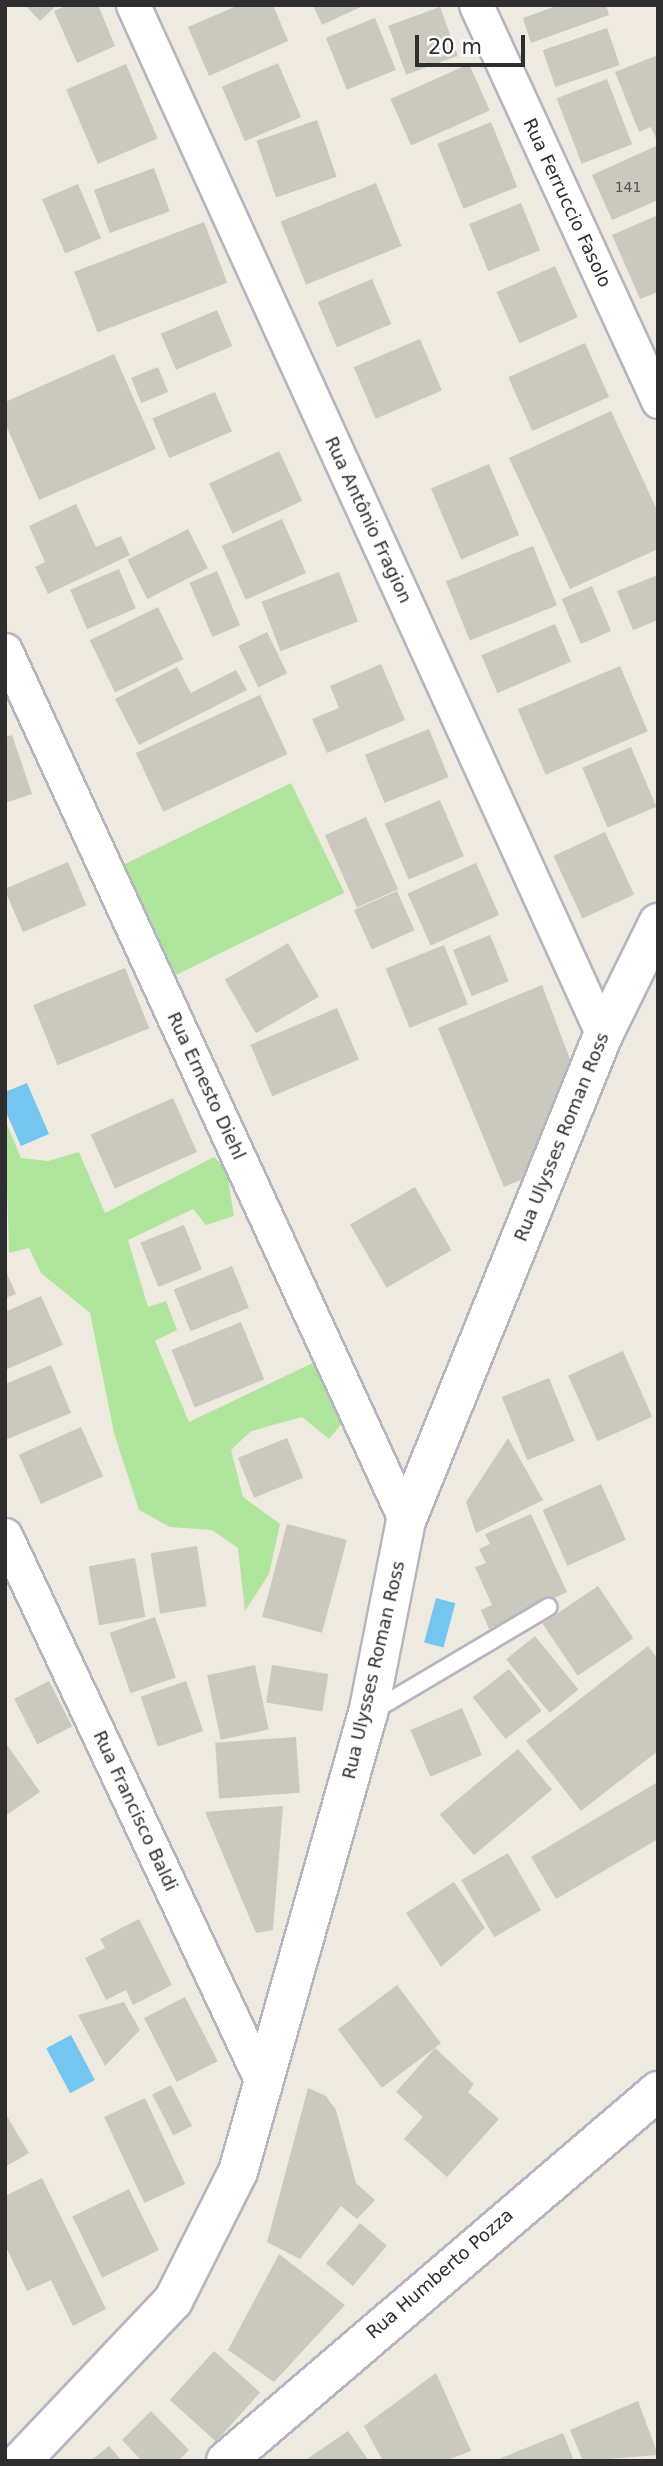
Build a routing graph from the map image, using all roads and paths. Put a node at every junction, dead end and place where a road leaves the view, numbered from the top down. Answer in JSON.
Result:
{"nodes":[{"id":1,"x":132,"y":5,"type":"edge"},
{"id":2,"x":476,"y":5,"type":"edge"},
{"id":3,"x":658,"y":401,"type":"edge"},
{"id":4,"x":5,"y":650,"type":"edge"},
{"id":5,"x":658,"y":922,"type":"edge"},
{"id":6,"x":603,"y":1034,"type":"junction"},
{"id":7,"x":407,"y":1521,"type":"junction"},
{"id":8,"x":5,"y":1535,"type":"edge"},
{"id":9,"x":548,"y":1608,"type":"dead end"},
{"id":10,"x":368,"y":1714,"type":"junction"},
{"id":11,"x":264,"y":2087,"type":"junction"},
{"id":12,"x":658,"y":2091,"type":"edge"},
{"id":13,"x":21,"y":2461,"type":"edge"},
{"id":14,"x":226,"y":2461,"type":"edge"}],
"edges":[{"from":1,"to":6,"type":"street","name":"Rua Antônio Fragion"},
{"from":2,"to":3,"type":"street","name":"Rua Ferruccio Fasolo"},
{"from":4,"to":7,"type":"street","name":"Rua Ernesto Diehl"},
{"from":5,"to":6,"type":"street","name":"Rua Ulysses Roman Ross"},
{"from":6,"to":7,"type":"street","name":"Rua Ulysses Roman Ross"},
{"from":7,"to":10,"type":"street","name":"Rua Ulysses Roman Ross"},
{"from":8,"to":11,"type":"street","name":"Rua Francisco Baldi"},
{"from":9,"to":10,"type":"lane"},
{"from":10,"to":11,"type":"street","name":"Rua Ulysses Roman Ross"},
{"from":11,"to":13,"type":"street","name":"Rua Ulysses Roman Ross"},
{"from":12,"to":14,"type":"street","name":"Rua Humberto Pozza"}]}
